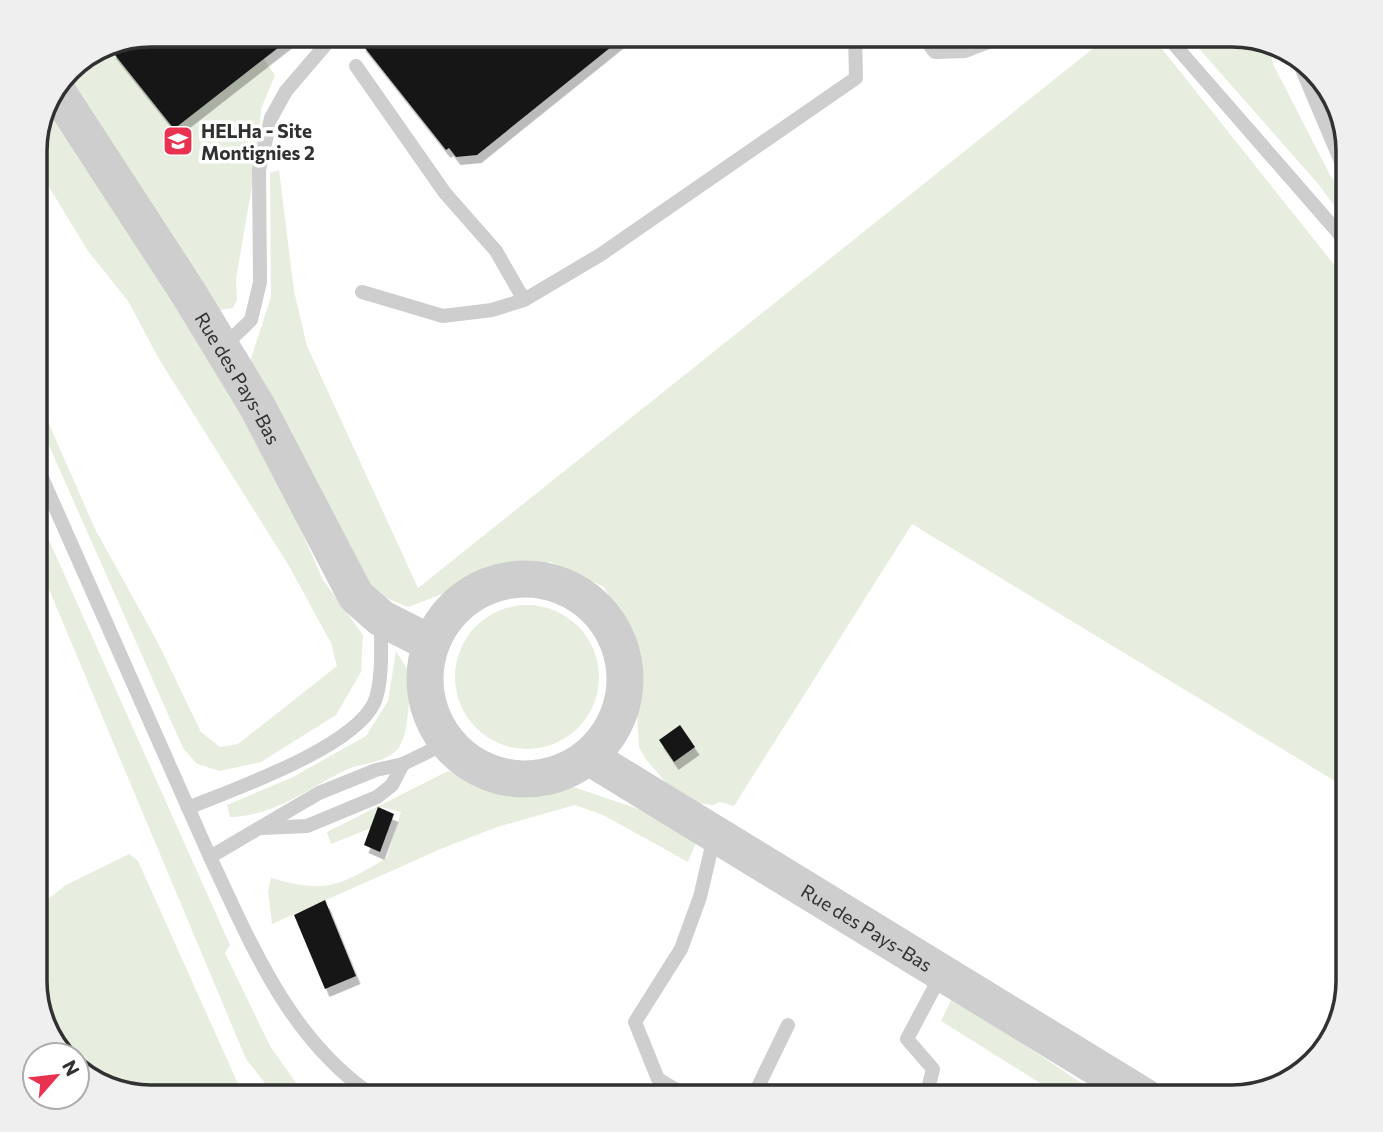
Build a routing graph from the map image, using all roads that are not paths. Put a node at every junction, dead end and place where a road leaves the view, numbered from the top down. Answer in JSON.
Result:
{"nodes":[{"id":1,"x":321,"y":47,"type":"edge"},
{"id":2,"x":855,"y":47,"type":"edge"},
{"id":3,"x":931,"y":47,"type":"edge"},
{"id":4,"x":976,"y":47,"type":"edge"},
{"id":5,"x":1176,"y":47,"type":"edge"},
{"id":6,"x":356,"y":66,"type":"dead end"},
{"id":7,"x":1306,"y":80,"type":"edge"},
{"id":8,"x":63,"y":98,"type":"edge"},
{"id":9,"x":1336,"y":149,"type":"edge"},
{"id":10,"x":1336,"y":230,"type":"edge"},
{"id":11,"x":362,"y":292,"type":"dead end"},
{"id":12,"x":524,"y":300,"type":"junction"},
{"id":13,"x":222,"y":348,"type":"junction"},
{"id":14,"x":47,"y":486,"type":"edge"},
{"id":15,"x":381,"y":618,"type":"junction"},
{"id":16,"x":430,"y":643,"type":"junction"},
{"id":17,"x":446,"y":743,"type":"junction"},
{"id":18,"x":589,"y":757,"type":"junction"},
{"id":19,"x":403,"y":764,"type":"junction"},
{"id":20,"x":188,"y":808,"type":"junction"},
{"id":21,"x":258,"y":829,"type":"junction"},
{"id":22,"x":715,"y":835,"type":"junction"},
{"id":23,"x":210,"y":857,"type":"junction"},
{"id":24,"x":942,"y":974,"type":"junction"},
{"id":25,"x":788,"y":1026,"type":"dead end"},
{"id":26,"x":358,"y":1085,"type":"edge"},
{"id":27,"x":668,"y":1085,"type":"edge"},
{"id":28,"x":759,"y":1085,"type":"edge"},
{"id":29,"x":929,"y":1085,"type":"edge"},
{"id":30,"x":1125,"y":1085,"type":"edge"}],
"edges":[{"from":1,"to":13,"type":"lane"},
{"from":2,"to":12,"type":"lane"},
{"from":3,"to":4,"type":"lane"},
{"from":5,"to":10,"type":"lane"},
{"from":6,"to":12,"type":"lane"},
{"from":7,"to":9,"type":"lane"},
{"from":8,"to":13,"type":"street","name":"Rue des Pays-Bas"},
{"from":11,"to":12,"type":"lane"},
{"from":13,"to":15,"type":"street","name":"Rue des Pays-Bas"},
{"from":14,"to":20,"type":"lane"},
{"from":15,"to":16,"type":"street","name":"Rue des Pays-Bas"},
{"from":15,"to":20,"type":"lane"},
{"from":16,"to":17,"type":"street"},
{"from":16,"to":18,"type":"street"},
{"from":17,"to":18,"type":"street"},
{"from":17,"to":19,"type":"lane"},
{"from":18,"to":22,"type":"street","name":"Rue des Pays-Bas"},
{"from":19,"to":21,"type":"lane"},
{"from":19,"to":21,"type":"lane"},
{"from":20,"to":23,"type":"lane"},
{"from":21,"to":23,"type":"lane"},
{"from":22,"to":24,"type":"street","name":"Rue des Pays-Bas"},
{"from":22,"to":27,"type":"lane"},
{"from":23,"to":26,"type":"lane"},
{"from":24,"to":29,"type":"lane"},
{"from":24,"to":30,"type":"street","name":"Rue des Pays-Bas"},
{"from":25,"to":28,"type":"lane"}]}
